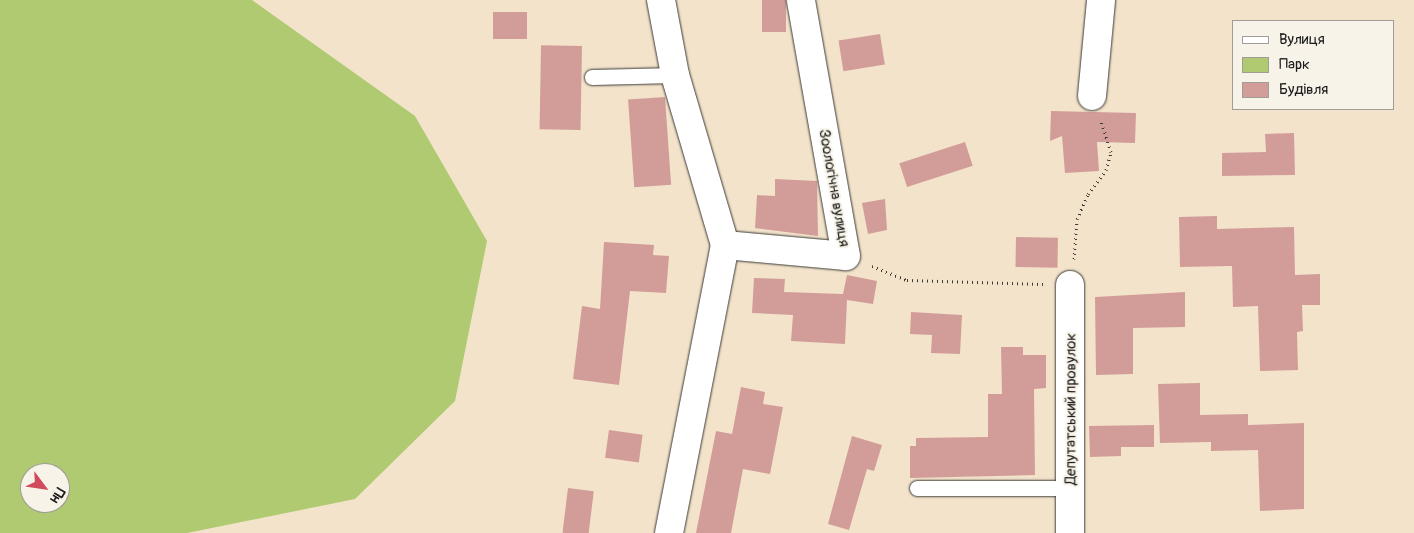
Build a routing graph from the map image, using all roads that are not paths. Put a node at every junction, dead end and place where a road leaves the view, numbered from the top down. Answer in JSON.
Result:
{"nodes":[{"id":1,"x":662,"y":0,"type":"edge"},
{"id":2,"x":802,"y":0,"type":"edge"},
{"id":3,"x":1101,"y":0,"type":"edge"},
{"id":4,"x":675,"y":75,"type":"junction"},
{"id":5,"x":592,"y":76,"type":"dead end"},
{"id":6,"x":1092,"y":96,"type":"road end"},
{"id":7,"x":725,"y":245,"type":"junction"},
{"id":8,"x":1070,"y":285,"type":"road end"},
{"id":9,"x":917,"y":488,"type":"dead end"},
{"id":10,"x":1072,"y":488,"type":"junction"},
{"id":11,"x":669,"y":533,"type":"edge"},
{"id":12,"x":1070,"y":533,"type":"edge"}],
"edges":[{"from":1,"to":4,"type":"street"},
{"from":2,"to":7,"type":"street","name":"Зоологічна вулиця"},
{"from":3,"to":6,"type":"street"},
{"from":4,"to":5,"type":"lane"},
{"from":4,"to":7,"type":"street"},
{"from":7,"to":11,"type":"street"},
{"from":8,"to":10,"type":"street","name":"Депутатський провулок"},
{"from":9,"to":10,"type":"lane"},
{"from":10,"to":12,"type":"street","name":"Депутатський провулок"}]}
